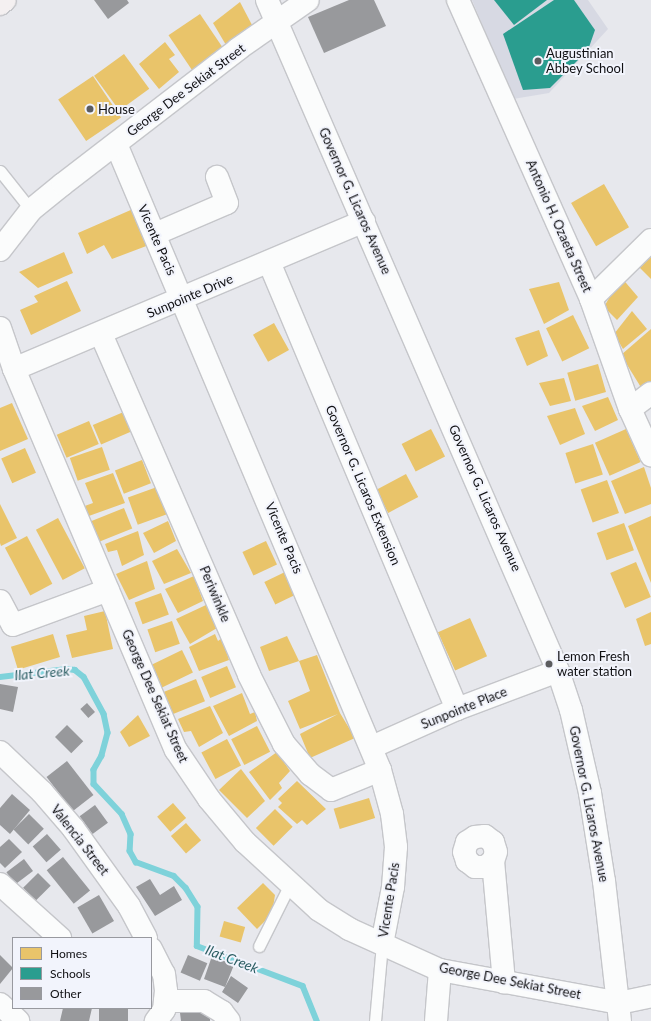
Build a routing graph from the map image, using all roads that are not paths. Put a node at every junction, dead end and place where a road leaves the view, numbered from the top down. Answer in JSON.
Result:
{"nodes":[{"id":1,"x":5,"y":0,"type":"edge"},
{"id":2,"x":267,"y":0,"type":"edge"},
{"id":3,"x":308,"y":0,"type":"edge"},
{"id":4,"x":458,"y":0,"type":"edge"},
{"id":5,"x":0,"y":4,"type":"edge"},
{"id":6,"x":276,"y":22,"type":"junction"},
{"id":7,"x":116,"y":144,"type":"junction"},
{"id":8,"x":0,"y":171,"type":"edge"},
{"id":9,"x":217,"y":177,"type":"dead end"},
{"id":10,"x":31,"y":210,"type":"junction"},
{"id":11,"x":364,"y":221,"type":"junction"},
{"id":12,"x":155,"y":234,"type":"junction"},
{"id":13,"x":651,"y":240,"type":"edge"},
{"id":14,"x":0,"y":250,"type":"edge"},
{"id":15,"x":269,"y":262,"type":"junction"},
{"id":16,"x":183,"y":299,"type":"junction"},
{"id":17,"x":591,"y":299,"type":"junction"},
{"id":18,"x":0,"y":328,"type":"edge"},
{"id":19,"x":101,"y":334,"type":"junction"},
{"id":20,"x":14,"y":370,"type":"junction"},
{"id":21,"x":651,"y":393,"type":"edge"},
{"id":22,"x":630,"y":409,"type":"junction"},
{"id":23,"x":651,"y":455,"type":"edge"},
{"id":24,"x":108,"y":590,"type":"junction"},
{"id":25,"x":0,"y":601,"type":"edge"},
{"id":26,"x":558,"y":671,"type":"junction"},
{"id":27,"x":457,"y":709,"type":"junction"},
{"id":28,"x":372,"y":747,"type":"junction"},
{"id":29,"x":0,"y":752,"type":"edge"},
{"id":30,"x":380,"y":770,"type":"junction"},
{"id":31,"x":493,"y":861,"type":"dead end"},
{"id":32,"x":0,"y":884,"type":"edge"},
{"id":33,"x":290,"y":884,"type":"junction"},
{"id":34,"x":59,"y":937,"type":"edge"},
{"id":35,"x":145,"y":937,"type":"edge"},
{"id":36,"x":382,"y":944,"type":"junction"},
{"id":37,"x":259,"y":946,"type":"dead end"},
{"id":38,"x":152,"y":951,"type":"edge"},
{"id":39,"x":440,"y":970,"type":"junction"},
{"id":40,"x":504,"y":983,"type":"junction"},
{"id":41,"x":651,"y":996,"type":"edge"},
{"id":42,"x":165,"y":1001,"type":"junction"},
{"id":43,"x":0,"y":1004,"type":"edge"},
{"id":44,"x":620,"y":1012,"type":"edge"},
{"id":45,"x":18,"y":1021,"type":"edge"},
{"id":46,"x":156,"y":1021,"type":"edge"},
{"id":47,"x":228,"y":1021,"type":"edge"},
{"id":48,"x":375,"y":1021,"type":"edge"},
{"id":49,"x":436,"y":1021,"type":"edge"}],
"edges":[{"from":1,"to":5,"type":"main road"},
{"from":2,"to":6,"type":"street","name":"Governor G. Licaros Avenue"},
{"from":3,"to":6,"type":"street","name":"George Dee Sekiat Street"},
{"from":4,"to":17,"type":"street","name":"Antonio H. Ozaeta Street"},
{"from":6,"to":7,"type":"street","name":"George Dee Sekiat Street"},
{"from":6,"to":11,"type":"street","name":"Governor G. Licaros Avenue"},
{"from":7,"to":10,"type":"street","name":"George Dee Sekiat Street"},
{"from":7,"to":12,"type":"street","name":"Vicente Pacis"},
{"from":8,"to":10,"type":"lane"},
{"from":9,"to":12,"type":"street"},
{"from":10,"to":14,"type":"street","name":"George Dee Sekiat Street"},
{"from":11,"to":15,"type":"street","name":"Sunpointe Drive"},
{"from":11,"to":26,"type":"street","name":"Governor G. Licaros Avenue"},
{"from":12,"to":16,"type":"street","name":"Vicente Pacis"},
{"from":13,"to":17,"type":"street"},
{"from":15,"to":16,"type":"street","name":"Sunpointe Drive"},
{"from":15,"to":27,"type":"street","name":"Governor G. Licaros Extension"},
{"from":16,"to":19,"type":"street","name":"Sunpointe Drive"},
{"from":16,"to":28,"type":"street","name":"Vicente Pacis"},
{"from":17,"to":22,"type":"street","name":"Antonio H. Ozaeta Street"},
{"from":18,"to":20,"type":"street","name":"George Dee Sekiat Street"},
{"from":19,"to":20,"type":"street","name":"Sunpointe Drive"},
{"from":19,"to":30,"type":"street","name":"Periwinkle"},
{"from":20,"to":24,"type":"street","name":"George Dee Sekiat Street"},
{"from":21,"to":22,"type":"street"},
{"from":22,"to":23,"type":"street","name":"Antonio H. Ozaeta Street"},
{"from":24,"to":25,"type":"street"},
{"from":24,"to":33,"type":"street","name":"George Dee Sekiat Street"},
{"from":26,"to":27,"type":"street","name":"Sunpointe Place"},
{"from":26,"to":44,"type":"street","name":"Governor G. Licaros Avenue"},
{"from":27,"to":28,"type":"street","name":"Sunpointe Place"},
{"from":28,"to":30,"type":"street","name":"Vicente Pacis"},
{"from":29,"to":35,"type":"street","name":"Valencia Street"},
{"from":30,"to":36,"type":"street","name":"Vicente Pacis"},
{"from":31,"to":40,"type":"street"},
{"from":32,"to":34,"type":"street"},
{"from":33,"to":36,"type":"street","name":"George Dee Sekiat Street"},
{"from":33,"to":37,"type":"lane"},
{"from":36,"to":39,"type":"street","name":"George Dee Sekiat Street"},
{"from":36,"to":48,"type":"lane"},
{"from":38,"to":42,"type":"street"},
{"from":39,"to":40,"type":"street","name":"George Dee Sekiat Street"},
{"from":39,"to":49,"type":"street"},
{"from":40,"to":44,"type":"street","name":"George Dee Sekiat Street"},
{"from":41,"to":44,"type":"street"},
{"from":42,"to":46,"type":"street"},
{"from":42,"to":47,"type":"street"},
{"from":43,"to":45,"type":"street"}]}
